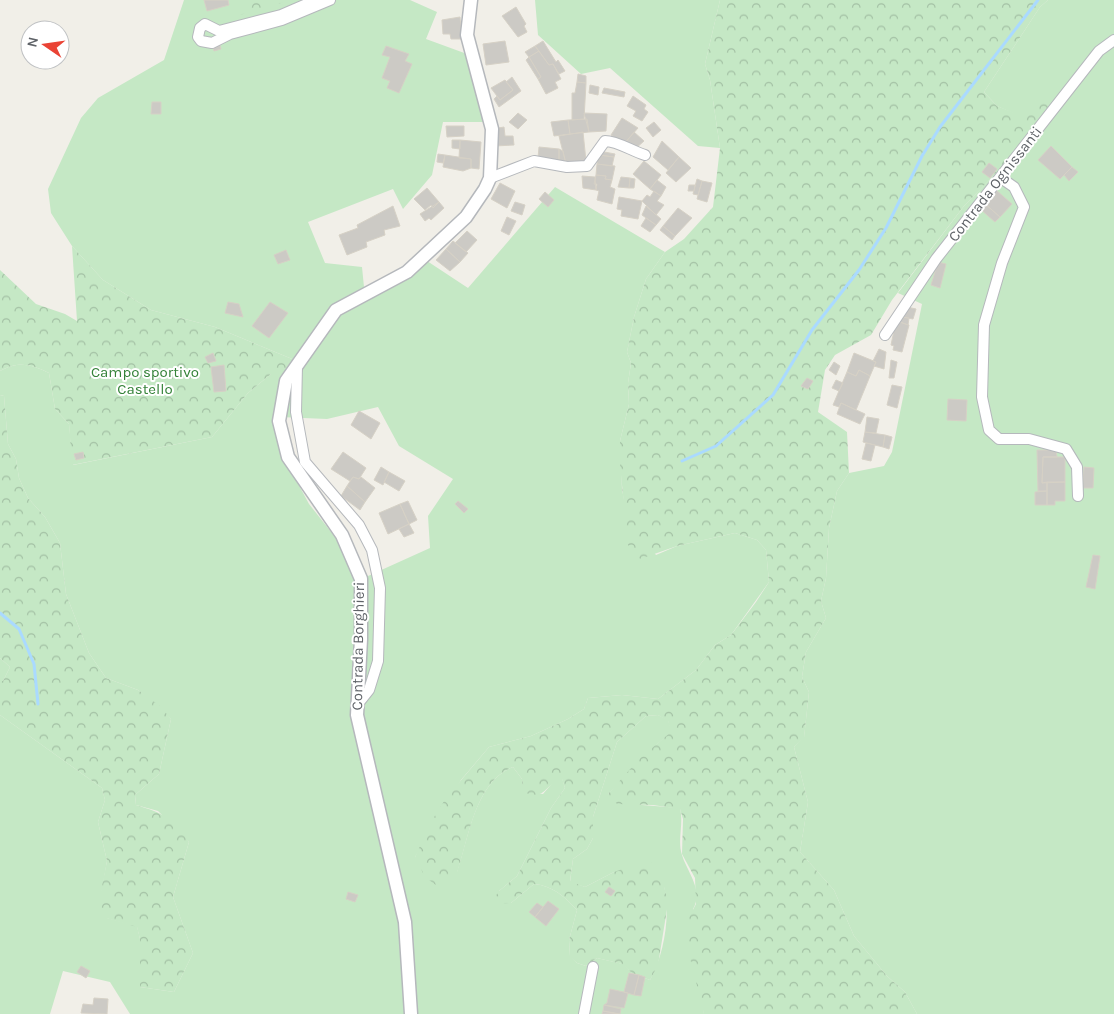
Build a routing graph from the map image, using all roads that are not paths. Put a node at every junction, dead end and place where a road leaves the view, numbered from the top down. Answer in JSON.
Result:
{"nodes":[{"id":1,"x":316,"y":0,"type":"edge"},
{"id":2,"x":330,"y":0,"type":"edge"},
{"id":3,"x":471,"y":0,"type":"edge"},
{"id":4,"x":1114,"y":40,"type":"edge"},
{"id":5,"x":645,"y":156,"type":"dead end"},
{"id":6,"x":490,"y":178,"type":"junction"},
{"id":7,"x":1001,"y":178,"type":"junction"},
{"id":8,"x":885,"y":335,"type":"dead end"},
{"id":9,"x":297,"y":365,"type":"junction"},
{"id":10,"x":1078,"y":496,"type":"dead end"},
{"id":11,"x":357,"y":704,"type":"junction"},
{"id":12,"x":593,"y":967,"type":"dead end"},
{"id":13,"x":410,"y":1014,"type":"edge"},
{"id":14,"x":584,"y":1014,"type":"edge"}],
"edges":[{"from":1,"to":2,"type":"street"},
{"from":3,"to":6,"type":"street","name":"Contrada Borghieri"},
{"from":4,"to":7,"type":"street","name":"Contrada Ognissanti"},
{"from":5,"to":6,"type":"street"},
{"from":6,"to":9,"type":"street","name":"Contrada Borghieri"},
{"from":7,"to":8,"type":"street","name":"Contrada Ognissanti"},
{"from":7,"to":10,"type":"street"},
{"from":9,"to":11,"type":"street","name":"Contrada Borghieri"},
{"from":9,"to":11,"type":"street"},
{"from":11,"to":13,"type":"street","name":"Contrada Borghieri"},
{"from":12,"to":14,"type":"street"}]}
